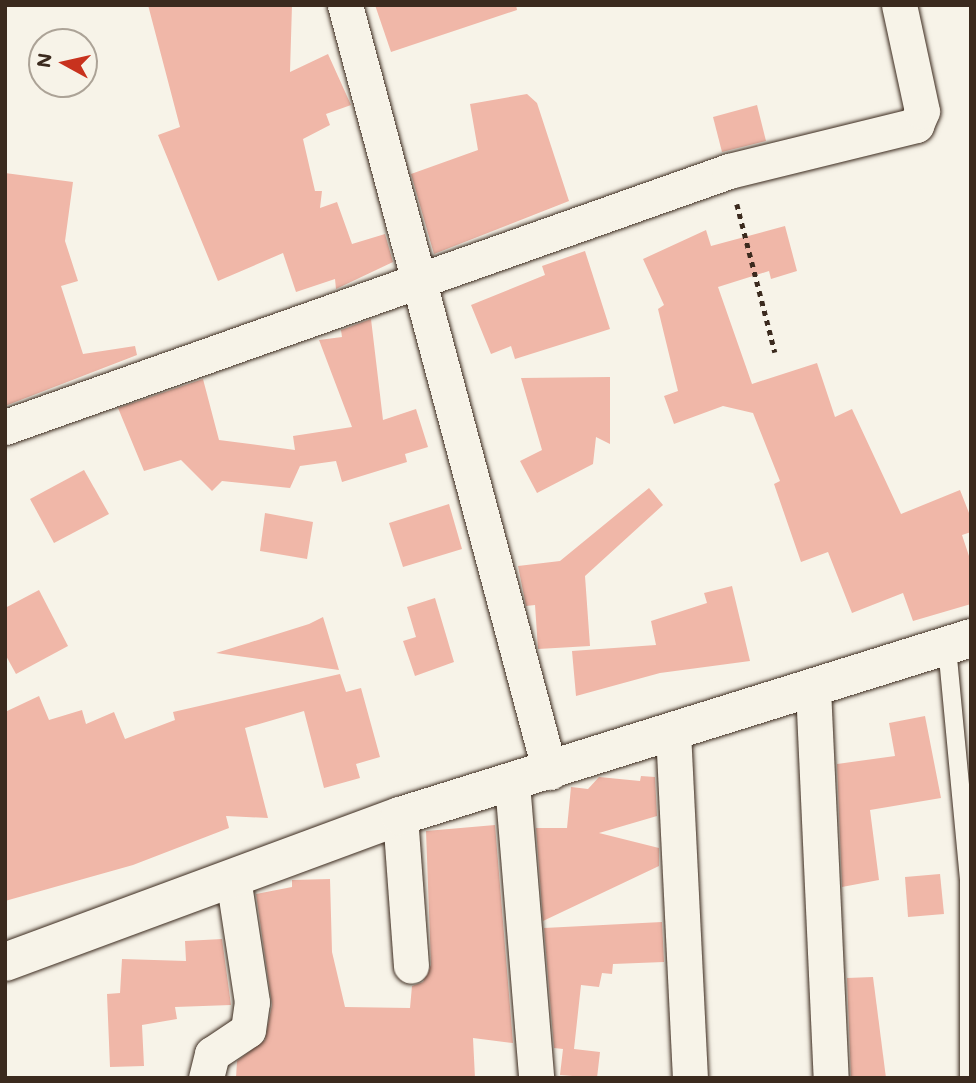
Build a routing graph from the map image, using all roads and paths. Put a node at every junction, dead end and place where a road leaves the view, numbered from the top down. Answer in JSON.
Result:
{"nodes":[{"id":1,"x":345,"y":5,"type":"edge"},
{"id":2,"x":899,"y":5,"type":"edge"},
{"id":3,"x":729,"y":171,"type":"junction"},
{"id":4,"x":416,"y":278,"type":"junction"},
{"id":5,"x":775,"y":352,"type":"dead end"},
{"id":6,"x":5,"y":427,"type":"edge"},
{"id":7,"x":959,"y":643,"type":"edge"},
{"id":8,"x":813,"y":688,"type":"junction"},
{"id":9,"x":673,"y":731,"type":"junction"},
{"id":10,"x":550,"y":772,"type":"junction"},
{"id":11,"x":512,"y":783,"type":"junction"},
{"id":12,"x":400,"y":816,"type":"junction"},
{"id":13,"x":233,"y":878,"type":"junction"},
{"id":14,"x":5,"y":962,"type":"edge"},
{"id":15,"x":411,"y":966,"type":"dead end"},
{"id":16,"x":206,"y":1078,"type":"edge"},
{"id":17,"x":536,"y":1078,"type":"edge"},
{"id":18,"x":690,"y":1078,"type":"edge"},
{"id":19,"x":831,"y":1078,"type":"edge"},
{"id":20,"x":969,"y":1078,"type":"edge"}],
"edges":[{"from":1,"to":4,"type":"street"},
{"from":2,"to":3,"type":"street"},
{"from":3,"to":4,"type":"street"},
{"from":3,"to":5,"type":"path"},
{"from":4,"to":6,"type":"street"},
{"from":4,"to":10,"type":"street"},
{"from":7,"to":8,"type":"street"},
{"from":7,"to":20,"type":"lane"},
{"from":8,"to":9,"type":"street"},
{"from":8,"to":19,"type":"street"},
{"from":9,"to":10,"type":"street"},
{"from":9,"to":18,"type":"street"},
{"from":10,"to":11,"type":"street"},
{"from":11,"to":12,"type":"street"},
{"from":11,"to":17,"type":"street"},
{"from":12,"to":13,"type":"street"},
{"from":12,"to":15,"type":"street"},
{"from":13,"to":14,"type":"street"},
{"from":13,"to":16,"type":"street"}]}
